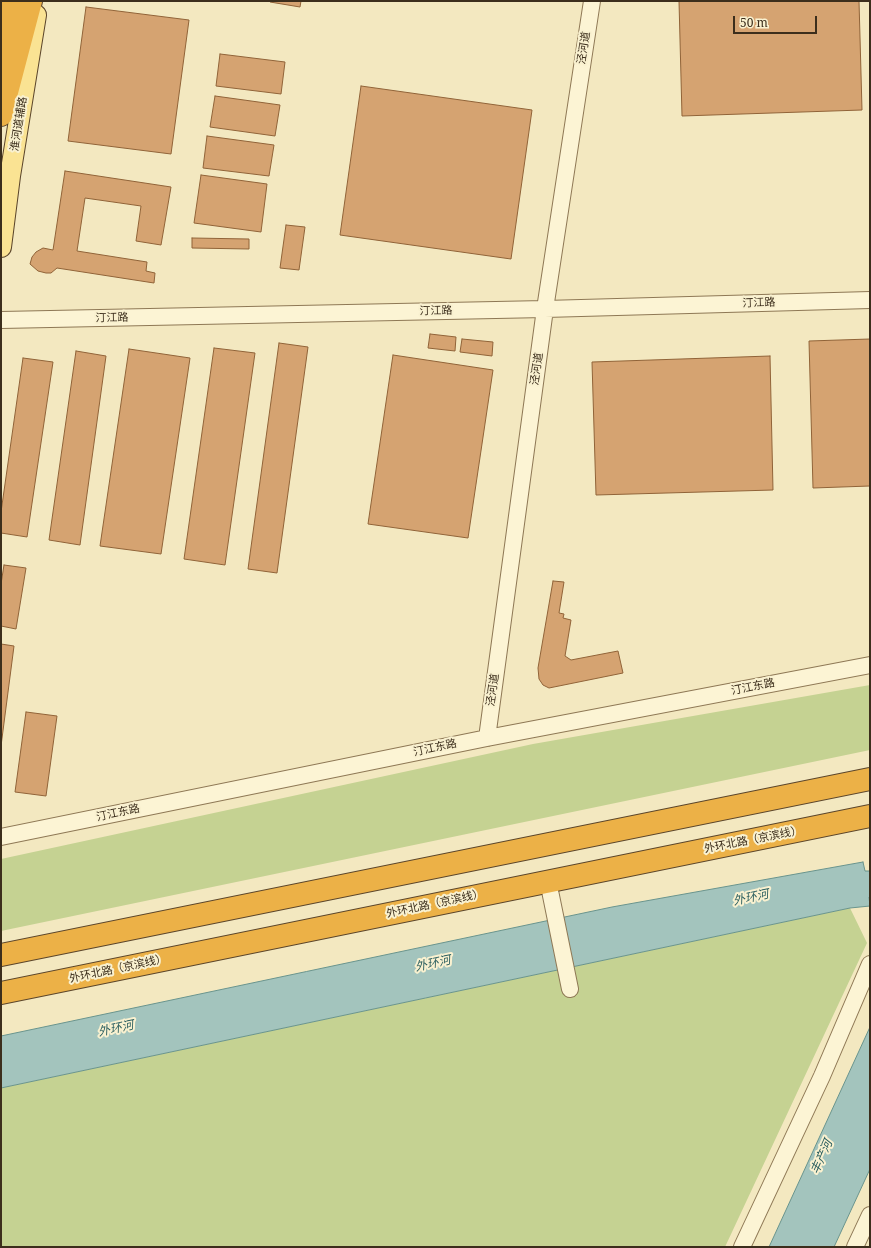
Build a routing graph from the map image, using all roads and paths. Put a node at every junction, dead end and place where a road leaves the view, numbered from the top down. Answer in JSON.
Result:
{"nodes":[{"id":1,"x":10,"y":1,"type":"edge"},
{"id":2,"x":31,"y":1,"type":"edge"},
{"id":3,"x":38,"y":1,"type":"edge"},
{"id":4,"x":592,"y":1,"type":"edge"},
{"id":5,"x":1,"y":61,"type":"edge"},
{"id":6,"x":1,"y":115,"type":"edge"},
{"id":7,"x":1,"y":247,"type":"edge"},
{"id":8,"x":870,"y":300,"type":"edge"},
{"id":9,"x":545,"y":309,"type":"junction"},
{"id":10,"x":1,"y":320,"type":"edge"},
{"id":11,"x":870,"y":665,"type":"edge"},
{"id":12,"x":487,"y":738,"type":"junction"},
{"id":13,"x":870,"y":779,"type":"edge"},
{"id":14,"x":870,"y":816,"type":"edge"},
{"id":15,"x":1,"y":837,"type":"edge"},
{"id":16,"x":548,"y":881,"type":"junction"},
{"id":17,"x":1,"y":955,"type":"edge"},
{"id":18,"x":870,"y":964,"type":"edge"},
{"id":19,"x":570,"y":989,"type":"dead end"},
{"id":20,"x":1,"y":993,"type":"edge"},
{"id":21,"x":870,"y":1215,"type":"edge"},
{"id":22,"x":742,"y":1247,"type":"edge"},
{"id":23,"x":855,"y":1247,"type":"edge"}],
"edges":[{"from":1,"to":5,"type":"highway"},
{"from":2,"to":6,"type":"highway"},
{"from":3,"to":7,"type":"main road","name":"淮河道辅路"},
{"from":4,"to":9,"type":"street","name":"泾河道"},
{"from":8,"to":9,"type":"street","name":"汀江路"},
{"from":9,"to":10,"type":"street","name":"汀江路"},
{"from":9,"to":12,"type":"street","name":"泾河道"},
{"from":11,"to":12,"type":"street","name":"汀江东路"},
{"from":12,"to":15,"type":"street","name":"汀江东路"},
{"from":13,"to":17,"type":"highway"},
{"from":14,"to":16,"type":"highway","name":"外环北路（京滨线）"},
{"from":16,"to":19,"type":"street"},
{"from":16,"to":20,"type":"highway","name":"外环北路（京滨线）"},
{"from":18,"to":22,"type":"street"},
{"from":21,"to":23,"type":"street"}]}
